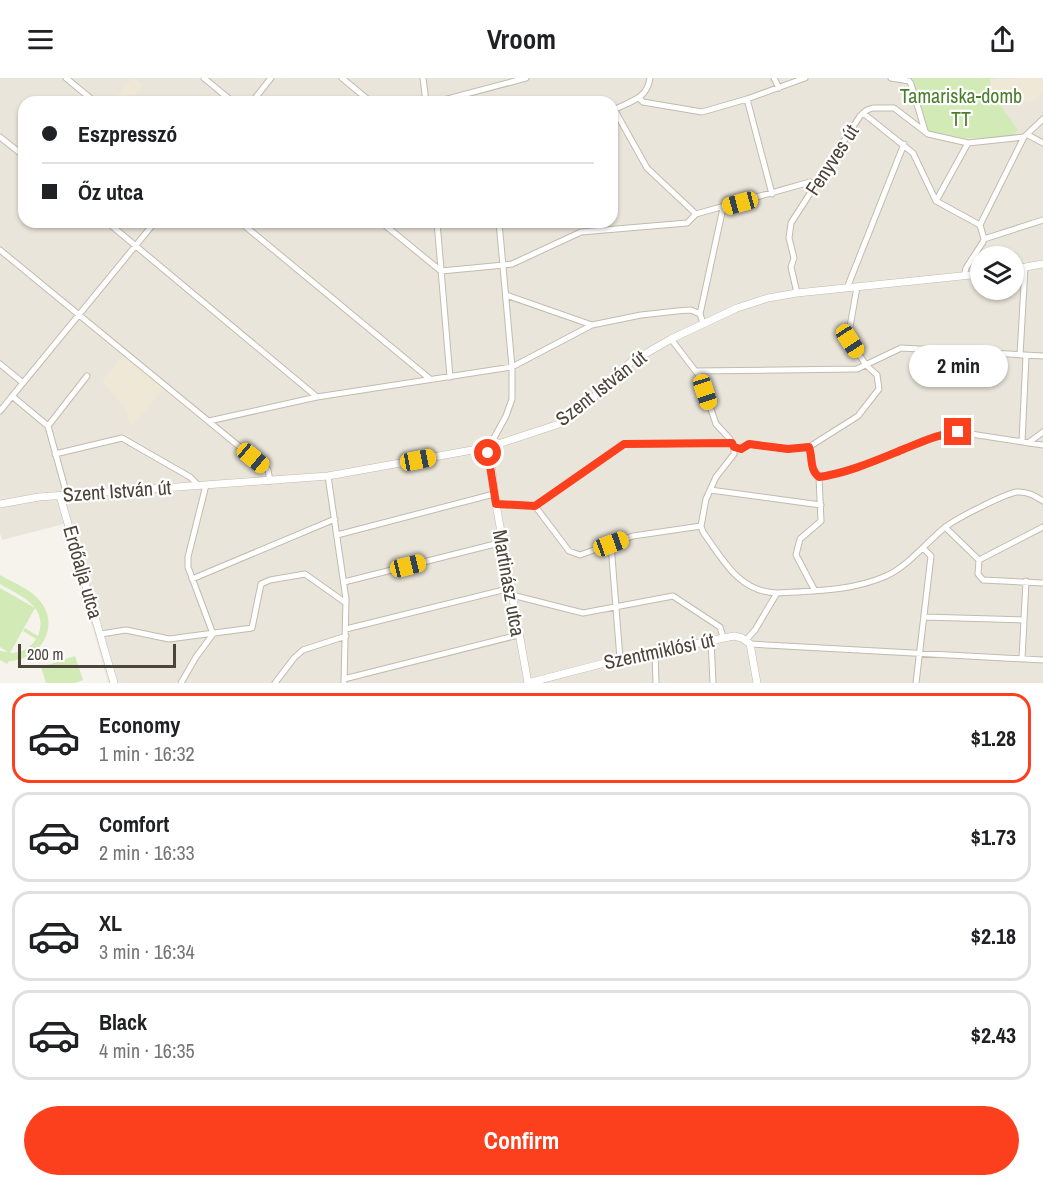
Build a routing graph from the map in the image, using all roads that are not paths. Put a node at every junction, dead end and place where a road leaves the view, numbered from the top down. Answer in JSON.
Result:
{"nodes":[{"id":1,"x":66,"y":78,"type":"edge"},
{"id":2,"x":204,"y":78,"type":"edge"},
{"id":3,"x":271,"y":78,"type":"edge"},
{"id":4,"x":342,"y":78,"type":"edge"},
{"id":5,"x":423,"y":78,"type":"edge"},
{"id":6,"x":526,"y":78,"type":"edge"},
{"id":7,"x":650,"y":78,"type":"edge"},
{"id":8,"x":774,"y":78,"type":"edge"},
{"id":9,"x":805,"y":78,"type":"edge"},
{"id":10,"x":891,"y":78,"type":"edge"},
{"id":11,"x":779,"y":88,"type":"junction"},
{"id":12,"x":88,"y":96,"type":"edge"},
{"id":13,"x":226,"y":96,"type":"edge"},
{"id":14,"x":257,"y":96,"type":"edge"},
{"id":15,"x":364,"y":96,"type":"edge"},
{"id":16,"x":425,"y":96,"type":"edge"},
{"id":17,"x":458,"y":96,"type":"edge"},
{"id":18,"x":639,"y":98,"type":"junction"},
{"id":19,"x":747,"y":99,"type":"junction"},
{"id":20,"x":618,"y":108,"type":"edge"},
{"id":21,"x":863,"y":113,"type":"junction"},
{"id":22,"x":618,"y":119,"type":"edge"},
{"id":23,"x":1043,"y":119,"type":"edge"},
{"id":24,"x":925,"y":133,"type":"junction"},
{"id":25,"x":1026,"y":136,"type":"junction"},
{"id":26,"x":0,"y":137,"type":"edge"},
{"id":27,"x":968,"y":143,"type":"junction"},
{"id":28,"x":1043,"y":143,"type":"edge"},
{"id":29,"x":904,"y":144,"type":"junction"},
{"id":30,"x":18,"y":151,"type":"edge"},
{"id":31,"x":816,"y":185,"type":"junction"},
{"id":32,"x":772,"y":195,"type":"junction"},
{"id":33,"x":936,"y":201,"type":"junction"},
{"id":34,"x":723,"y":208,"type":"junction"},
{"id":35,"x":696,"y":214,"type":"junction"},
{"id":36,"x":1043,"y":220,"type":"edge"},
{"id":37,"x":980,"y":225,"type":"junction"},
{"id":38,"x":618,"y":227,"type":"edge"},
{"id":39,"x":115,"y":228,"type":"edge"},
{"id":40,"x":150,"y":228,"type":"edge"},
{"id":41,"x":247,"y":228,"type":"edge"},
{"id":42,"x":388,"y":228,"type":"edge"},
{"id":43,"x":437,"y":228,"type":"edge"},
{"id":44,"x":500,"y":228,"type":"edge"},
{"id":45,"x":610,"y":228,"type":"edge"},
{"id":46,"x":594,"y":229,"type":"joint"},
{"id":47,"x":984,"y":238,"type":"junction"},
{"id":48,"x":137,"y":245,"type":"junction"},
{"id":49,"x":0,"y":250,"type":"edge"},
{"id":50,"x":1043,"y":264,"type":"edge"},
{"id":51,"x":504,"y":265,"type":"junction"},
{"id":52,"x":1025,"y":267,"type":"joint"},
{"id":53,"x":441,"y":271,"type":"junction"},
{"id":54,"x":970,"y":275,"type":"edge"},
{"id":55,"x":964,"y":276,"type":"junction"},
{"id":56,"x":857,"y":287,"type":"junction"},
{"id":57,"x":847,"y":288,"type":"junction"},
{"id":58,"x":797,"y":293,"type":"junction"},
{"id":59,"x":506,"y":295,"type":"junction"},
{"id":60,"x":700,"y":314,"type":"junction"},
{"id":61,"x":79,"y":315,"type":"junction"},
{"id":62,"x":703,"y":323,"type":"junction"},
{"id":63,"x":592,"y":325,"type":"junction"},
{"id":64,"x":671,"y":339,"type":"junction"},
{"id":65,"x":1023,"y":356,"type":"junction"},
{"id":66,"x":1043,"y":356,"type":"edge"},
{"id":67,"x":0,"y":364,"type":"edge"},
{"id":68,"x":866,"y":365,"type":"junction"},
{"id":69,"x":512,"y":368,"type":"junction"},
{"id":70,"x":696,"y":371,"type":"junction"},
{"id":71,"x":87,"y":376,"type":"dead end"},
{"id":72,"x":450,"y":377,"type":"junction"},
{"id":73,"x":430,"y":379,"type":"junction"},
{"id":74,"x":22,"y":382,"type":"junction"},
{"id":75,"x":12,"y":396,"type":"junction"},
{"id":76,"x":317,"y":397,"type":"junction"},
{"id":77,"x":0,"y":411,"type":"edge"},
{"id":78,"x":209,"y":421,"type":"junction"},
{"id":79,"x":48,"y":426,"type":"junction"},
{"id":80,"x":1043,"y":432,"type":"edge"},
{"id":81,"x":1025,"y":443,"type":"junction"},
{"id":82,"x":733,"y":445,"type":"junction"},
{"id":83,"x":1043,"y":445,"type":"edge"},
{"id":84,"x":489,"y":447,"type":"junction"},
{"id":85,"x":809,"y":447,"type":"junction"},
{"id":86,"x":55,"y":454,"type":"junction"},
{"id":87,"x":328,"y":476,"type":"junction"},
{"id":88,"x":819,"y":477,"type":"junction"},
{"id":89,"x":270,"y":481,"type":"junction"},
{"id":90,"x":198,"y":485,"type":"junction"},
{"id":91,"x":206,"y":485,"type":"junction"},
{"id":92,"x":710,"y":490,"type":"junction"},
{"id":93,"x":494,"y":494,"type":"junction"},
{"id":94,"x":63,"y":496,"type":"junction"},
{"id":95,"x":1043,"y":501,"type":"edge"},
{"id":96,"x":0,"y":504,"type":"edge"},
{"id":97,"x":496,"y":504,"type":"junction"},
{"id":98,"x":821,"y":505,"type":"junction"},
{"id":99,"x":535,"y":506,"type":"junction"},
{"id":100,"x":335,"y":519,"type":"junction"},
{"id":101,"x":701,"y":526,"type":"junction"},
{"id":102,"x":945,"y":527,"type":"junction"},
{"id":103,"x":1043,"y":527,"type":"edge"},
{"id":104,"x":337,"y":535,"type":"junction"},
{"id":105,"x":503,"y":542,"type":"junction"},
{"id":106,"x":611,"y":544,"type":"junction"},
{"id":107,"x":923,"y":548,"type":"junction"},
{"id":108,"x":979,"y":560,"type":"junction"},
{"id":109,"x":192,"y":579,"type":"junction"},
{"id":110,"x":1026,"y":581,"type":"junction"},
{"id":111,"x":344,"y":582,"type":"junction"},
{"id":112,"x":1043,"y":583,"type":"edge"},
{"id":113,"x":815,"y":591,"type":"junction"},
{"id":114,"x":511,"y":592,"type":"junction"},
{"id":115,"x":777,"y":593,"type":"junction"},
{"id":116,"x":346,"y":603,"type":"junction"},
{"id":117,"x":616,"y":607,"type":"junction"},
{"id":118,"x":924,"y":617,"type":"junction"},
{"id":119,"x":1024,"y":620,"type":"junction"},
{"id":120,"x":346,"y":633,"type":"junction"},
{"id":121,"x":101,"y":634,"type":"junction"},
{"id":122,"x":213,"y":634,"type":"junction"},
{"id":123,"x":518,"y":635,"type":"junction"},
{"id":124,"x":723,"y":637,"type":"junction"},
{"id":125,"x":711,"y":640,"type":"junction"},
{"id":126,"x":748,"y":642,"type":"junction"},
{"id":127,"x":655,"y":652,"type":"junction"},
{"id":128,"x":919,"y":653,"type":"junction"},
{"id":129,"x":1022,"y":659,"type":"junction"},
{"id":130,"x":620,"y":660,"type":"junction"},
{"id":131,"x":1043,"y":660,"type":"edge"},
{"id":132,"x":344,"y":681,"type":"edge"},
{"id":133,"x":114,"y":683,"type":"edge"},
{"id":134,"x":181,"y":683,"type":"edge"},
{"id":135,"x":275,"y":683,"type":"edge"},
{"id":136,"x":528,"y":683,"type":"edge"},
{"id":137,"x":656,"y":683,"type":"edge"},
{"id":138,"x":713,"y":683,"type":"edge"},
{"id":139,"x":757,"y":683,"type":"edge"},
{"id":140,"x":916,"y":683,"type":"edge"}],
"edges":[{"from":1,"to":12,"type":"street"},
{"from":2,"to":13,"type":"street"},
{"from":3,"to":14,"type":"street"},
{"from":4,"to":15,"type":"street"},
{"from":5,"to":16,"type":"street"},
{"from":6,"to":17,"type":"street"},
{"from":7,"to":18,"type":"street"},
{"from":8,"to":11,"type":"street"},
{"from":9,"to":11,"type":"street"},
{"from":10,"to":24,"type":"street"},
{"from":11,"to":19,"type":"street"},
{"from":18,"to":19,"type":"street"},
{"from":18,"to":20,"type":"street"},
{"from":19,"to":32,"type":"street"},
{"from":21,"to":24,"type":"street","name":"Fenyves út"},
{"from":21,"to":29,"type":"street"},
{"from":21,"to":31,"type":"street","name":"Fenyves út"},
{"from":22,"to":35,"type":"street"},
{"from":23,"to":25,"type":"street"},
{"from":24,"to":27,"type":"street","name":"Fenyves út"},
{"from":25,"to":27,"type":"street","name":"Fenyves út"},
{"from":25,"to":28,"type":"street"},
{"from":25,"to":37,"type":"street"},
{"from":26,"to":30,"type":"street"},
{"from":27,"to":33,"type":"street"},
{"from":29,"to":33,"type":"street"},
{"from":29,"to":57,"type":"street"},
{"from":31,"to":32,"type":"street"},
{"from":31,"to":58,"type":"street","name":"Fenyves út"},
{"from":32,"to":34,"type":"street"},
{"from":33,"to":37,"type":"street"},
{"from":34,"to":35,"type":"street"},
{"from":34,"to":60,"type":"street"},
{"from":35,"to":38,"type":"street"},
{"from":36,"to":47,"type":"street"},
{"from":37,"to":47,"type":"street"},
{"from":39,"to":48,"type":"street"},
{"from":40,"to":48,"type":"street"},
{"from":41,"to":73,"type":"street"},
{"from":42,"to":53,"type":"street"},
{"from":43,"to":53,"type":"street"},
{"from":44,"to":51,"type":"street"},
{"from":45,"to":46,"type":"street"},
{"from":46,"to":51,"type":"street"},
{"from":47,"to":55,"type":"street"},
{"from":48,"to":61,"type":"street"},
{"from":48,"to":76,"type":"street"},
{"from":49,"to":61,"type":"street"},
{"from":50,"to":52,"type":"street"},
{"from":51,"to":53,"type":"street"},
{"from":51,"to":59,"type":"street"},
{"from":52,"to":65,"type":"street"},
{"from":53,"to":72,"type":"street"},
{"from":54,"to":55,"type":"street","name":"Szent István út"},
{"from":55,"to":56,"type":"street","name":"Szent István út"},
{"from":56,"to":57,"type":"street","name":"Szent István út"},
{"from":56,"to":68,"type":"street"},
{"from":57,"to":58,"type":"street","name":"Szent István út"},
{"from":58,"to":62,"type":"street","name":"Szent István út"},
{"from":59,"to":63,"type":"street"},
{"from":59,"to":69,"type":"street"},
{"from":60,"to":62,"type":"street"},
{"from":60,"to":63,"type":"street"},
{"from":61,"to":74,"type":"street"},
{"from":61,"to":78,"type":"street"},
{"from":62,"to":64,"type":"street","name":"Szent István út"},
{"from":63,"to":69,"type":"street"},
{"from":64,"to":70,"type":"street"},
{"from":64,"to":84,"type":"street","name":"Szent István út"},
{"from":65,"to":66,"type":"street"},
{"from":65,"to":68,"type":"street"},
{"from":65,"to":81,"type":"street"},
{"from":67,"to":74,"type":"street"},
{"from":68,"to":70,"type":"street"},
{"from":68,"to":85,"type":"street"},
{"from":69,"to":72,"type":"street"},
{"from":69,"to":84,"type":"street"},
{"from":70,"to":82,"type":"street"},
{"from":71,"to":79,"type":"street"},
{"from":72,"to":73,"type":"street"},
{"from":73,"to":76,"type":"street"},
{"from":74,"to":75,"type":"street"},
{"from":75,"to":77,"type":"street"},
{"from":75,"to":79,"type":"street"},
{"from":76,"to":78,"type":"street"},
{"from":78,"to":89,"type":"street"},
{"from":79,"to":86,"type":"street"},
{"from":80,"to":81,"type":"street"},
{"from":81,"to":83,"type":"street"},
{"from":81,"to":88,"type":"street"},
{"from":82,"to":85,"type":"street"},
{"from":82,"to":92,"type":"street"},
{"from":82,"to":99,"type":"street"},
{"from":84,"to":87,"type":"street","name":"Szent István út"},
{"from":84,"to":93,"type":"street","name":"Martinász utca"},
{"from":85,"to":88,"type":"street"},
{"from":86,"to":90,"type":"street"},
{"from":86,"to":94,"type":"street"},
{"from":87,"to":89,"type":"street","name":"Szent István út"},
{"from":87,"to":100,"type":"street"},
{"from":88,"to":98,"type":"street"},
{"from":89,"to":91,"type":"street","name":"Szent István út"},
{"from":90,"to":91,"type":"street","name":"Szent István út"},
{"from":90,"to":94,"type":"street","name":"Szent István út"},
{"from":91,"to":109,"type":"street"},
{"from":92,"to":98,"type":"street"},
{"from":92,"to":101,"type":"street"},
{"from":93,"to":97,"type":"street","name":"Martinász utca"},
{"from":93,"to":104,"type":"street"},
{"from":94,"to":96,"type":"street","name":"Szent István út"},
{"from":94,"to":121,"type":"street","name":"Erdőalja utca"},
{"from":95,"to":102,"type":"street"},
{"from":97,"to":99,"type":"street"},
{"from":97,"to":105,"type":"street","name":"Martinász utca"},
{"from":98,"to":113,"type":"street"},
{"from":99,"to":106,"type":"street"},
{"from":100,"to":104,"type":"street"},
{"from":100,"to":109,"type":"street"},
{"from":101,"to":106,"type":"street"},
{"from":101,"to":115,"type":"street"},
{"from":102,"to":107,"type":"street"},
{"from":102,"to":108,"type":"street"},
{"from":103,"to":108,"type":"street"},
{"from":104,"to":111,"type":"street"},
{"from":105,"to":111,"type":"street"},
{"from":105,"to":114,"type":"street","name":"Martinász utca"},
{"from":106,"to":117,"type":"street"},
{"from":107,"to":113,"type":"street"},
{"from":107,"to":118,"type":"street"},
{"from":108,"to":110,"type":"street"},
{"from":109,"to":122,"type":"street"},
{"from":110,"to":112,"type":"street"},
{"from":110,"to":119,"type":"street"},
{"from":111,"to":116,"type":"street"},
{"from":113,"to":115,"type":"street"},
{"from":114,"to":117,"type":"street"},
{"from":114,"to":120,"type":"street"},
{"from":114,"to":123,"type":"street","name":"Martinász utca"},
{"from":115,"to":126,"type":"street"},
{"from":116,"to":120,"type":"street"},
{"from":116,"to":122,"type":"street"},
{"from":117,"to":124,"type":"street"},
{"from":117,"to":130,"type":"street"},
{"from":118,"to":119,"type":"street"},
{"from":118,"to":128,"type":"street"},
{"from":119,"to":129,"type":"street"},
{"from":120,"to":132,"type":"street"},
{"from":120,"to":135,"type":"street"},
{"from":121,"to":122,"type":"street"},
{"from":121,"to":133,"type":"street","name":"Erdőalja utca"},
{"from":122,"to":134,"type":"street"},
{"from":123,"to":132,"type":"street"},
{"from":123,"to":136,"type":"street","name":"Martinász utca"},
{"from":124,"to":125,"type":"street","name":"Szentmiklósi út"},
{"from":124,"to":126,"type":"street","name":"Szentmiklósi út"},
{"from":125,"to":127,"type":"street","name":"Szentmiklósi út"},
{"from":125,"to":138,"type":"street"},
{"from":126,"to":128,"type":"street"},
{"from":126,"to":139,"type":"street"},
{"from":127,"to":130,"type":"street","name":"Szentmiklósi út"},
{"from":127,"to":137,"type":"street"},
{"from":128,"to":129,"type":"street"},
{"from":128,"to":140,"type":"street"},
{"from":129,"to":131,"type":"street"},
{"from":130,"to":136,"type":"street","name":"Szentmiklósi út"}]}
